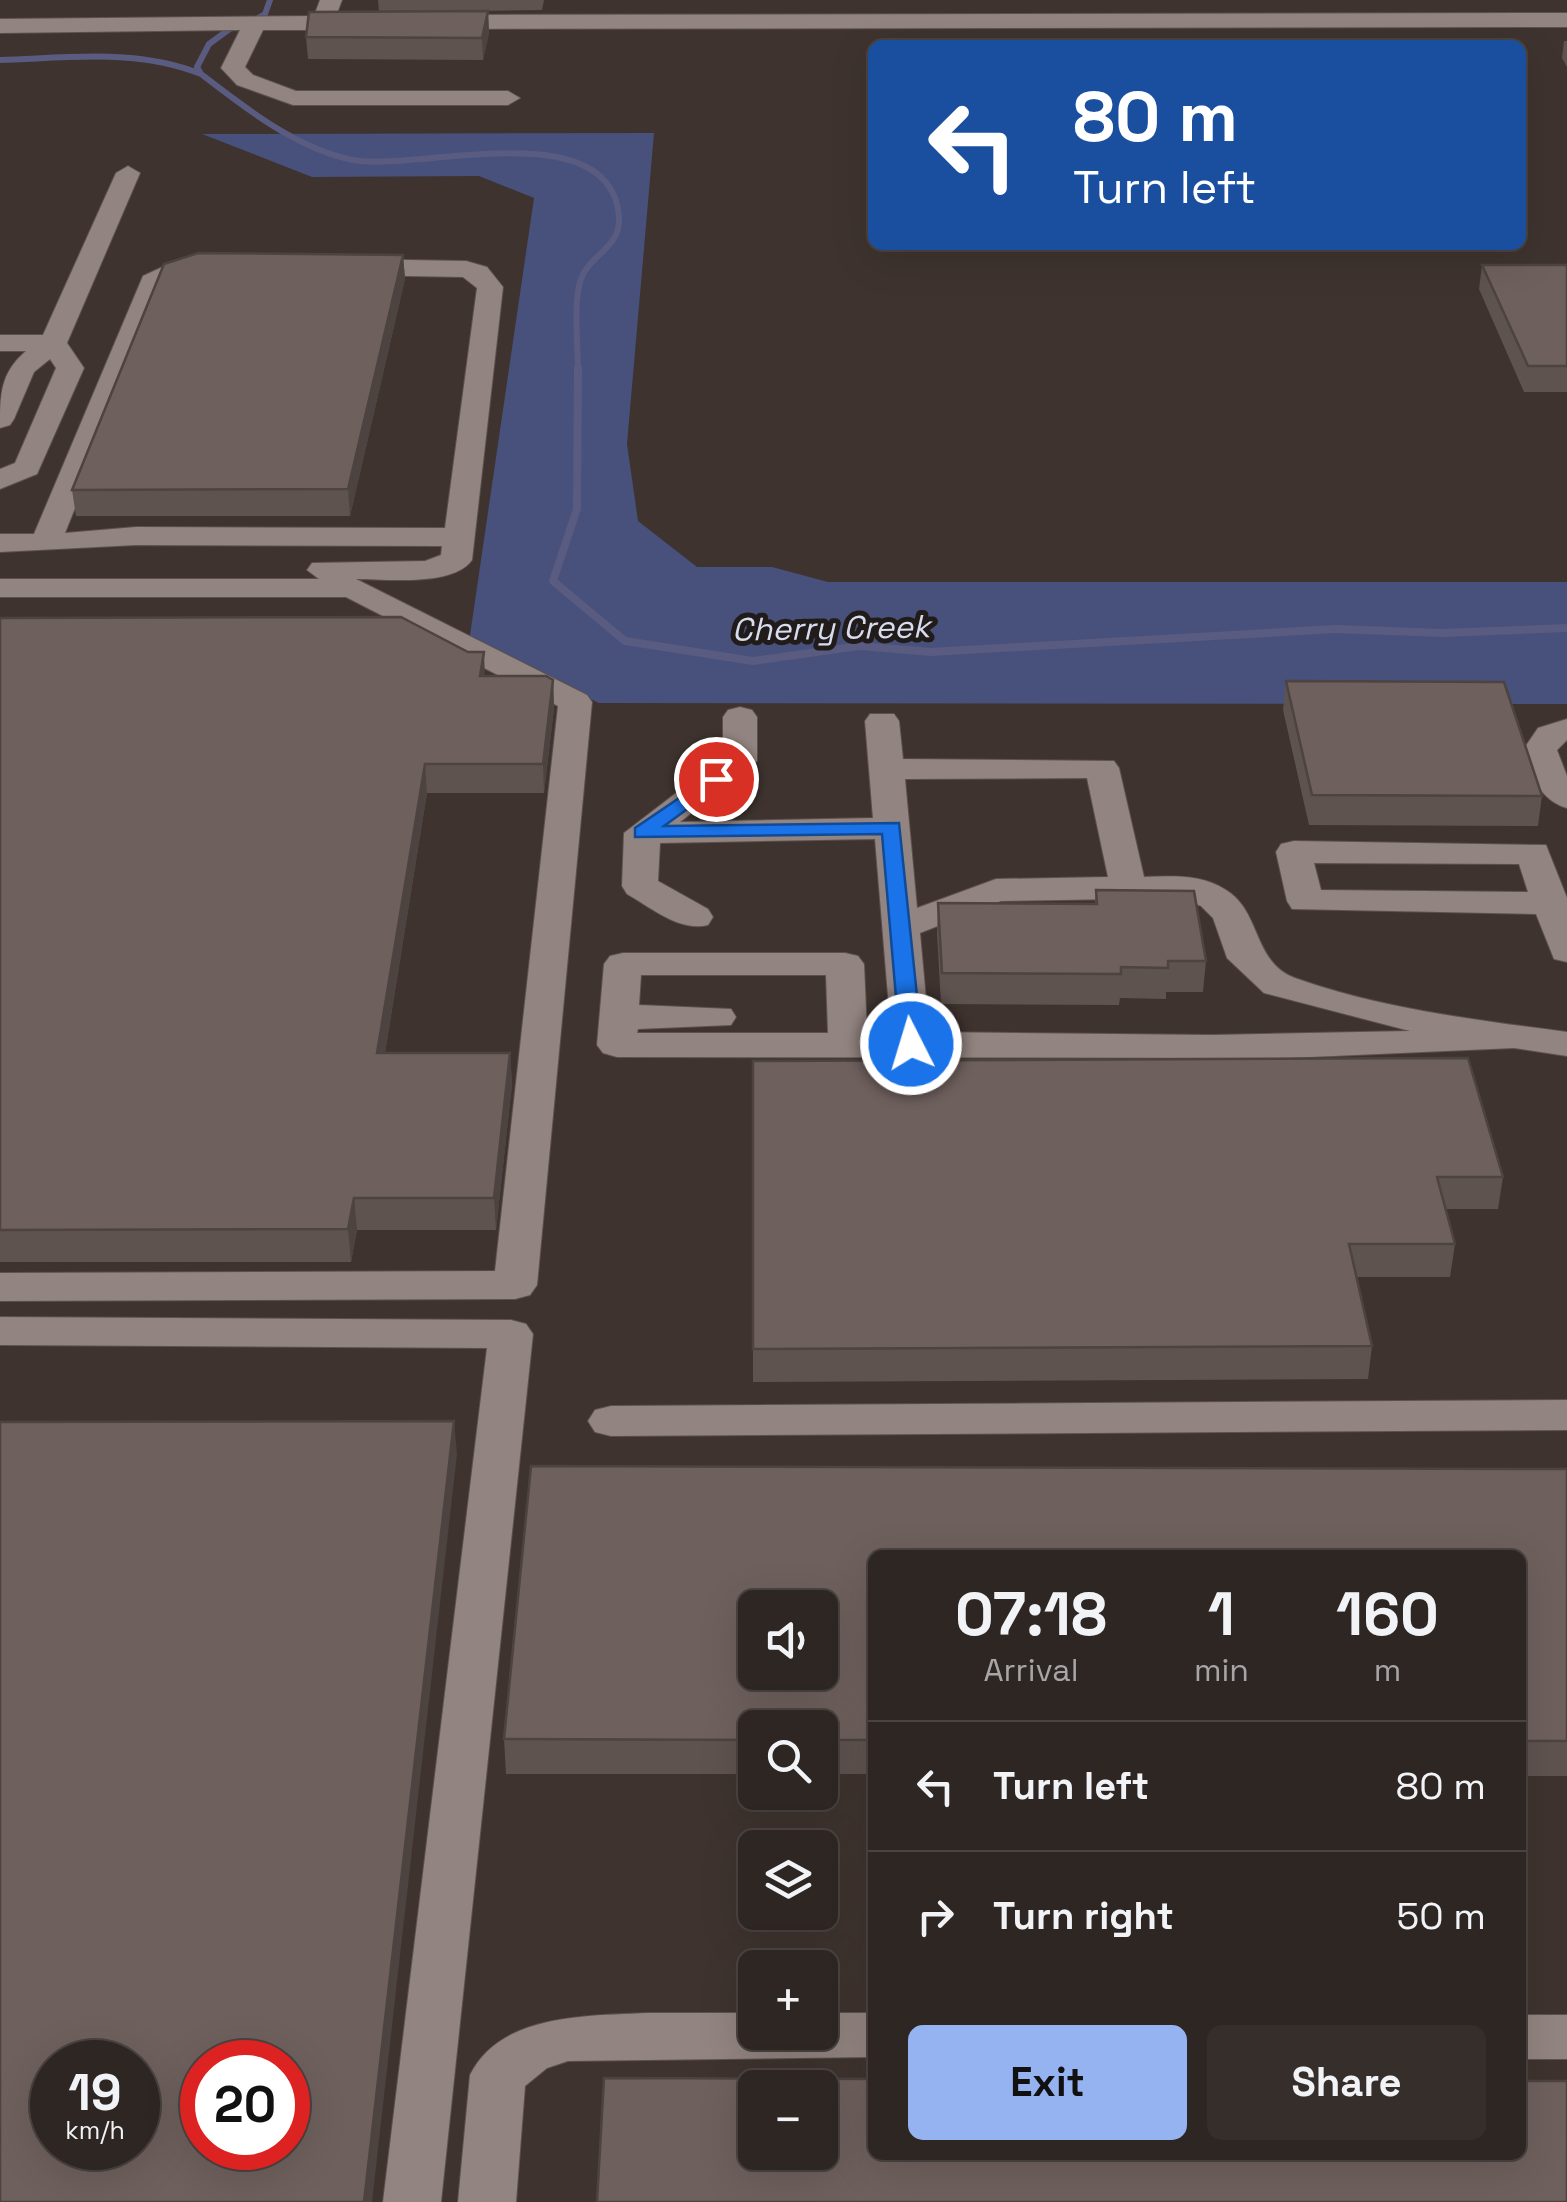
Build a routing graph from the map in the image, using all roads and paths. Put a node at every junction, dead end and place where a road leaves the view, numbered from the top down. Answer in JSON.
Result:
{"nodes":[{"id":1,"x":331,"y":0,"type":"edge"},
{"id":2,"x":945,"y":10,"type":"edge"},
{"id":3,"x":1567,"y":20,"type":"edge"},
{"id":4,"x":418,"y":22,"type":"edge"},
{"id":5,"x":323,"y":23,"type":"junction"},
{"id":6,"x":380,"y":23,"type":"edge"},
{"id":7,"x":0,"y":26,"type":"edge"},
{"id":8,"x":254,"y":26,"type":"junction"},
{"id":9,"x":508,"y":98,"type":"dead end"},
{"id":10,"x":128,"y":173,"type":"dead end"},
{"id":11,"x":239,"y":267,"type":"edge"},
{"id":12,"x":315,"y":267,"type":"edge"},
{"id":13,"x":0,"y":343,"type":"edge"},
{"id":14,"x":53,"y":343,"type":"junction"},
{"id":15,"x":0,"y":419,"type":"edge"},
{"id":16,"x":0,"y":480,"type":"edge"},
{"id":17,"x":122,"y":536,"type":"junction"},
{"id":18,"x":459,"y":537,"type":"junction"},
{"id":19,"x":0,"y":543,"type":"edge"},
{"id":20,"x":46,"y":543,"type":"junction"},
{"id":21,"x":0,"y":568,"type":"edge"},
{"id":22,"x":72,"y":568,"type":"junction"},
{"id":23,"x":0,"y":588,"type":"edge"},
{"id":24,"x":740,"y":717,"type":"dead end"},
{"id":25,"x":882,"y":722,"type":"dead end"},
{"id":26,"x":1567,"y":729,"type":"edge"},
{"id":27,"x":886,"y":769,"type":"junction"},
{"id":28,"x":1567,"y":797,"type":"edge"},
{"id":29,"x":892,"y":828,"type":"junction"},
{"id":30,"x":642,"y":832,"type":"junction"},
{"id":31,"x":1128,"y":888,"type":"junction"},
{"id":32,"x":1550,"y":903,"type":"junction"},
{"id":33,"x":695,"y":917,"type":"dead end"},
{"id":34,"x":901,"y":926,"type":"junction"},
{"id":35,"x":1567,"y":951,"type":"edge"},
{"id":36,"x":1277,"y":985,"type":"junction"},
{"id":37,"x":847,"y":1017,"type":"junction"},
{"id":38,"x":1513,"y":1036,"type":"junction"},
{"id":39,"x":911,"y":1044,"type":"junction"},
{"id":40,"x":1266,"y":1044,"type":"junction"},
{"id":41,"x":1567,"y":1044,"type":"edge"},
{"id":42,"x":0,"y":1287,"type":"edge"},
{"id":43,"x":0,"y":1331,"type":"edge"},
{"id":44,"x":1567,"y":1415,"type":"edge"},
{"id":45,"x":611,"y":1421,"type":"dead end"},
{"id":46,"x":868,"y":2035,"type":"edge"},
{"id":47,"x":1526,"y":2037,"type":"edge"},
{"id":48,"x":1567,"y":2037,"type":"edge"},
{"id":49,"x":412,"y":2202,"type":"edge"},
{"id":50,"x":487,"y":2202,"type":"edge"}],
"edges":[{"from":1,"to":5,"type":"street"},
{"from":2,"to":3,"type":"street"},
{"from":2,"to":4,"type":"street"},
{"from":5,"to":6,"type":"street"},
{"from":5,"to":8,"type":"street"},
{"from":7,"to":8,"type":"street"},
{"from":8,"to":9,"type":"street"},
{"from":10,"to":14,"type":"street"},
{"from":11,"to":20,"type":"street"},
{"from":12,"to":18,"type":"street"},
{"from":13,"to":14,"type":"street"},
{"from":14,"to":15,"type":"street"},
{"from":14,"to":16,"type":"street"},
{"from":17,"to":18,"type":"street"},
{"from":17,"to":20,"type":"street"},
{"from":17,"to":22,"type":"street"},
{"from":18,"to":22,"type":"street"},
{"from":19,"to":20,"type":"street"},
{"from":21,"to":22,"type":"street"},
{"from":23,"to":42,"type":"street"},
{"from":24,"to":30,"type":"street"},
{"from":25,"to":27,"type":"street"},
{"from":26,"to":28,"type":"street"},
{"from":27,"to":29,"type":"street"},
{"from":27,"to":31,"type":"street"},
{"from":29,"to":30,"type":"street"},
{"from":29,"to":34,"type":"street"},
{"from":30,"to":33,"type":"street"},
{"from":31,"to":34,"type":"street"},
{"from":31,"to":36,"type":"street"},
{"from":32,"to":32,"type":"street"},
{"from":32,"to":35,"type":"street"},
{"from":34,"to":39,"type":"street"},
{"from":36,"to":38,"type":"street"},
{"from":36,"to":40,"type":"street"},
{"from":37,"to":37,"type":"street"},
{"from":37,"to":39,"type":"street"},
{"from":38,"to":40,"type":"street"},
{"from":38,"to":41,"type":"street"},
{"from":39,"to":40,"type":"street"},
{"from":43,"to":49,"type":"street"},
{"from":44,"to":45,"type":"street"},
{"from":46,"to":50,"type":"street"},
{"from":47,"to":48,"type":"street"}]}
